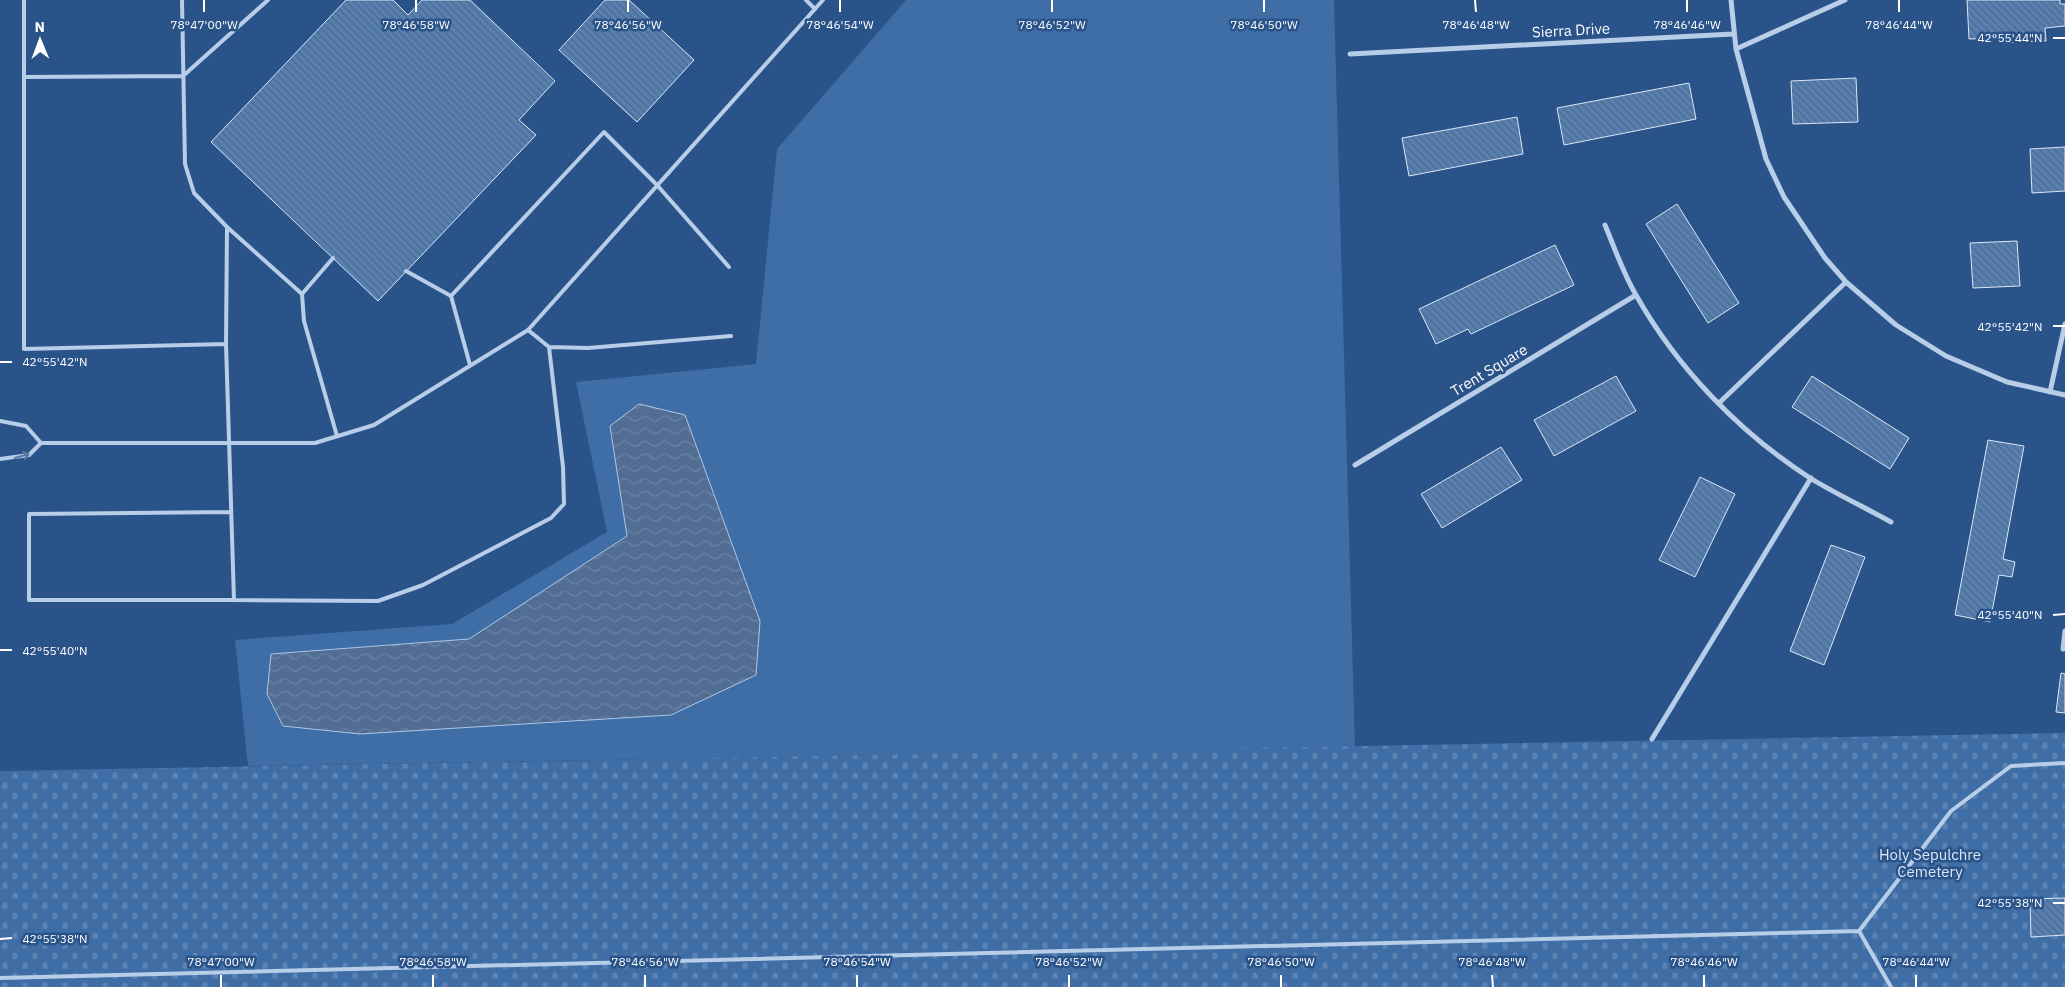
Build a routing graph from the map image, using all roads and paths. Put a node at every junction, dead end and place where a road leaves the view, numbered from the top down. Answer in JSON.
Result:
{"nodes":[{"id":1,"x":24,"y":0,"type":"edge"},
{"id":2,"x":182,"y":0,"type":"edge"},
{"id":3,"x":268,"y":0,"type":"edge"},
{"id":4,"x":806,"y":0,"type":"edge"},
{"id":5,"x":823,"y":0,"type":"edge"},
{"id":6,"x":1731,"y":0,"type":"edge"},
{"id":7,"x":1845,"y":0,"type":"edge"},
{"id":8,"x":815,"y":8,"type":"junction"},
{"id":9,"x":1733,"y":34,"type":"junction"},
{"id":10,"x":1736,"y":48,"type":"junction"},
{"id":11,"x":1350,"y":54,"type":"dead end"},
{"id":12,"x":184,"y":76,"type":"junction"},
{"id":13,"x":24,"y":77,"type":"junction"},
{"id":14,"x":657,"y":185,"type":"junction"},
{"id":15,"x":1605,"y":225,"type":"dead end"},
{"id":16,"x":227,"y":228,"type":"junction"},
{"id":17,"x":333,"y":258,"type":"dead end"},
{"id":18,"x":729,"y":268,"type":"dead end"},
{"id":19,"x":406,"y":271,"type":"dead end"},
{"id":20,"x":1846,"y":282,"type":"junction"},
{"id":21,"x":302,"y":294,"type":"junction"},
{"id":22,"x":1636,"y":295,"type":"junction"},
{"id":23,"x":451,"y":296,"type":"junction"},
{"id":24,"x":2065,"y":324,"type":"edge"},
{"id":25,"x":528,"y":330,"type":"junction"},
{"id":26,"x":731,"y":336,"type":"dead end"},
{"id":27,"x":226,"y":344,"type":"junction"},
{"id":28,"x":549,"y":347,"type":"junction"},
{"id":29,"x":470,"y":365,"type":"junction"},
{"id":30,"x":2050,"y":392,"type":"junction"},
{"id":31,"x":2065,"y":395,"type":"edge"},
{"id":32,"x":1719,"y":403,"type":"junction"},
{"id":33,"x":0,"y":421,"type":"edge"},
{"id":34,"x":337,"y":436,"type":"junction"},
{"id":35,"x":228,"y":443,"type":"junction"},
{"id":36,"x":41,"y":444,"type":"junction"},
{"id":37,"x":0,"y":460,"type":"edge"},
{"id":38,"x":1355,"y":465,"type":"dead end"},
{"id":39,"x":1811,"y":478,"type":"junction"},
{"id":40,"x":231,"y":512,"type":"junction"},
{"id":41,"x":1891,"y":522,"type":"dead end"},
{"id":42,"x":234,"y":600,"type":"junction"},
{"id":43,"x":2065,"y":631,"type":"edge"},
{"id":44,"x":2063,"y":649,"type":"dead end"},
{"id":45,"x":1652,"y":739,"type":"dead end"},
{"id":46,"x":2065,"y":763,"type":"edge"},
{"id":47,"x":1858,"y":931,"type":"junction"},
{"id":48,"x":0,"y":978,"type":"edge"},
{"id":49,"x":1891,"y":987,"type":"edge"}],
"edges":[{"from":1,"to":13,"type":"lane"},
{"from":2,"to":12,"type":"lane"},
{"from":3,"to":12,"type":"lane"},
{"from":4,"to":8,"type":"lane"},
{"from":5,"to":8,"type":"lane"},
{"from":6,"to":9,"type":"street"},
{"from":7,"to":10,"type":"street"},
{"from":8,"to":14,"type":"lane"},
{"from":9,"to":10,"type":"street"},
{"from":9,"to":11,"type":"street","name":"Sierra Drive"},
{"from":10,"to":20,"type":"street"},
{"from":12,"to":13,"type":"lane"},
{"from":12,"to":16,"type":"lane"},
{"from":13,"to":27,"type":"lane"},
{"from":14,"to":18,"type":"lane"},
{"from":14,"to":23,"type":"lane"},
{"from":14,"to":25,"type":"lane"},
{"from":15,"to":22,"type":"street"},
{"from":16,"to":21,"type":"lane"},
{"from":16,"to":27,"type":"lane"},
{"from":17,"to":21,"type":"lane"},
{"from":19,"to":23,"type":"lane"},
{"from":20,"to":30,"type":"street"},
{"from":20,"to":32,"type":"street"},
{"from":21,"to":34,"type":"lane"},
{"from":22,"to":32,"type":"street"},
{"from":22,"to":38,"type":"street","name":"Trent Square"},
{"from":23,"to":29,"type":"lane"},
{"from":24,"to":30,"type":"street"},
{"from":25,"to":28,"type":"lane"},
{"from":25,"to":29,"type":"lane"},
{"from":26,"to":28,"type":"lane"},
{"from":27,"to":35,"type":"lane"},
{"from":28,"to":42,"type":"lane"},
{"from":29,"to":34,"type":"lane"},
{"from":30,"to":31,"type":"street"},
{"from":32,"to":39,"type":"street"},
{"from":33,"to":36,"type":"lane"},
{"from":34,"to":35,"type":"lane"},
{"from":35,"to":36,"type":"lane"},
{"from":35,"to":40,"type":"lane"},
{"from":37,"to":36,"type":"lane","one_way":true},
{"from":39,"to":41,"type":"street"},
{"from":39,"to":45,"type":"street"},
{"from":40,"to":42,"type":"lane"},
{"from":40,"to":42,"type":"lane"},
{"from":43,"to":44,"type":"street"},
{"from":46,"to":47,"type":"lane"},
{"from":47,"to":48,"type":"lane"},
{"from":47,"to":49,"type":"lane"}]}
